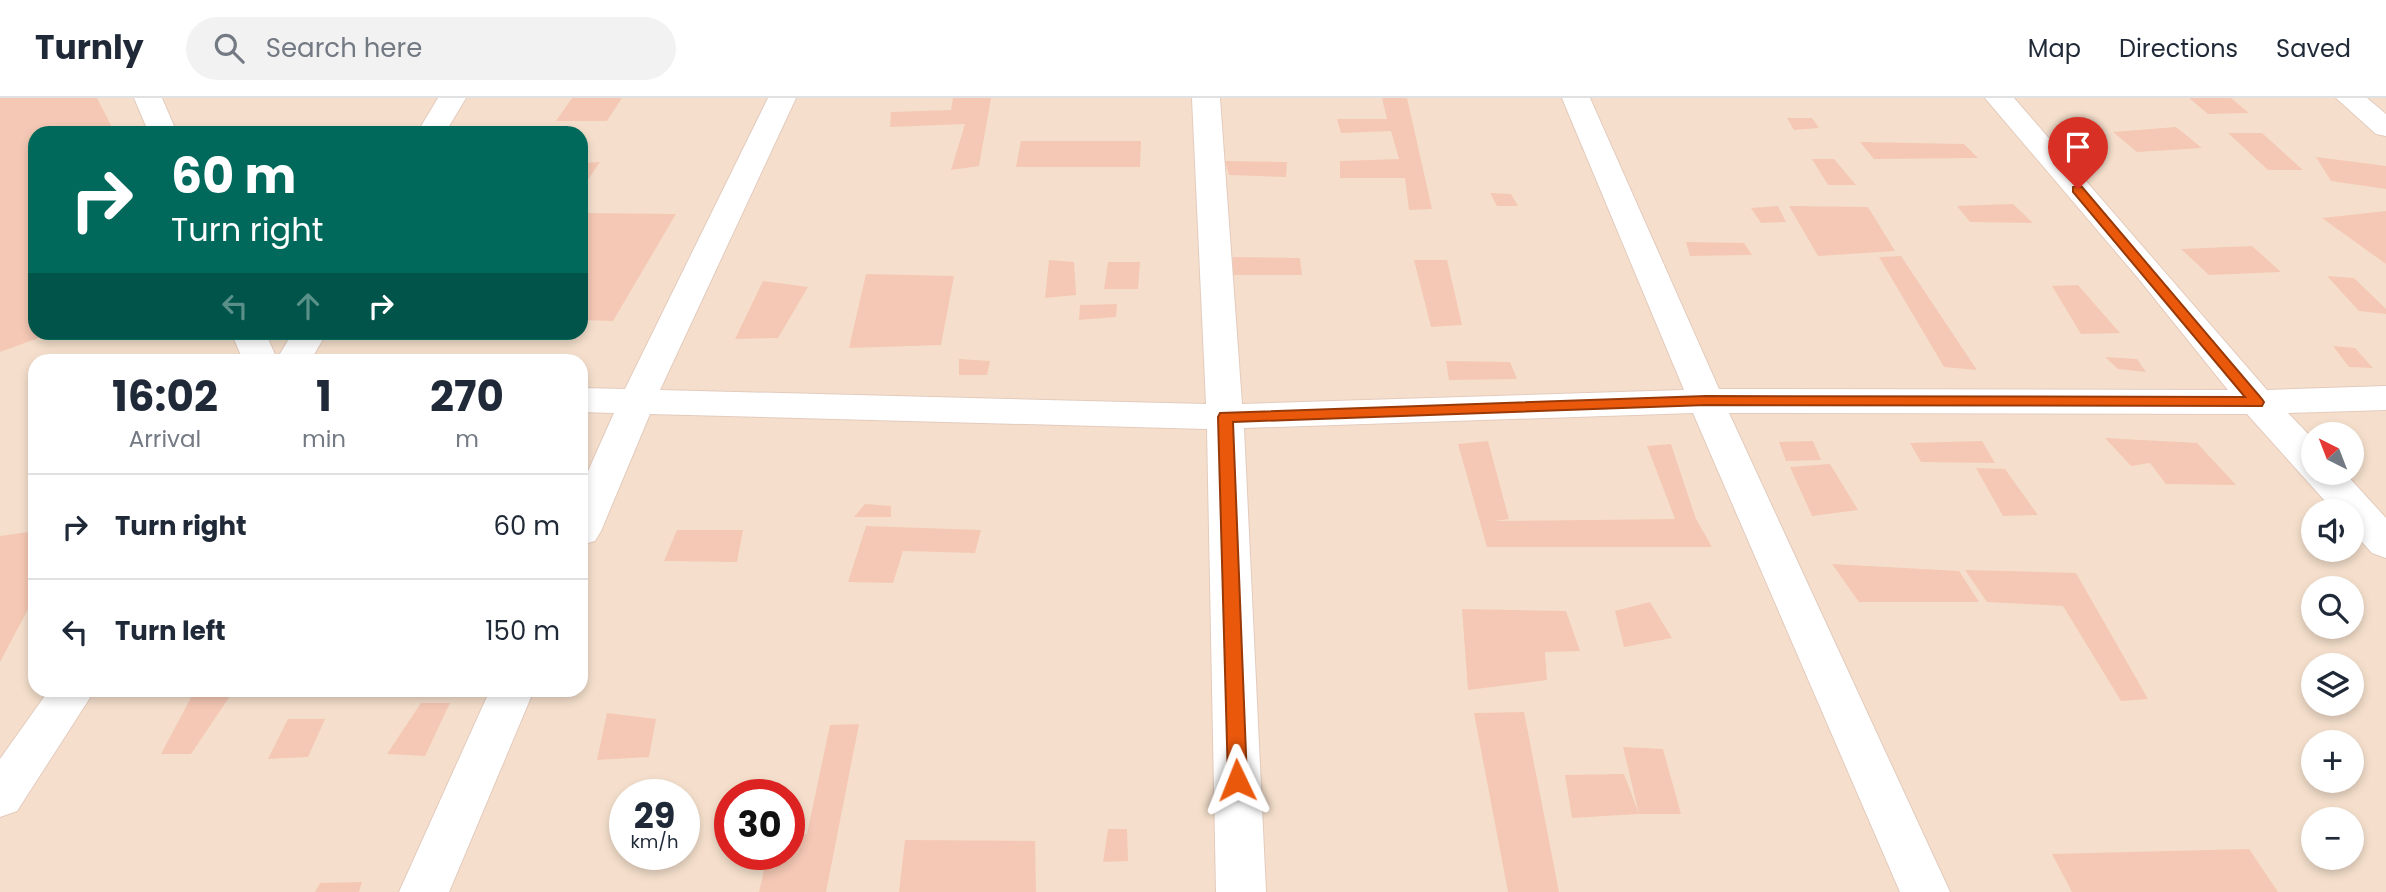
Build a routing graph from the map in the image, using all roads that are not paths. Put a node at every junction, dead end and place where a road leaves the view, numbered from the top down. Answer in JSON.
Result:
{"nodes":[{"id":1,"x":148,"y":98,"type":"edge"},
{"id":2,"x":453,"y":98,"type":"edge"},
{"id":3,"x":782,"y":98,"type":"edge"},
{"id":4,"x":1206,"y":98,"type":"edge"},
{"id":5,"x":1576,"y":98,"type":"edge"},
{"id":6,"x":1999,"y":98,"type":"edge"},
{"id":7,"x":2350,"y":98,"type":"edge"},
{"id":8,"x":160,"y":126,"type":"edge"},
{"id":9,"x":435,"y":126,"type":"edge"},
{"id":10,"x":2386,"y":128,"type":"edge"},
{"id":11,"x":2386,"y":398,"type":"edge"},
{"id":12,"x":588,"y":400,"type":"edge"},
{"id":13,"x":1706,"y":401,"type":"junction"},
{"id":14,"x":637,"y":402,"type":"junction"},
{"id":15,"x":2257,"y":402,"type":"junction"},
{"id":16,"x":1225,"y":417,"type":"junction"},
{"id":17,"x":2301,"y":450,"type":"edge"},
{"id":18,"x":2333,"y":485,"type":"edge"},
{"id":19,"x":588,"y":515,"type":"edge"},
{"id":20,"x":2386,"y":544,"type":"edge"},
{"id":21,"x":68,"y":697,"type":"edge"},
{"id":22,"x":509,"y":697,"type":"edge"},
{"id":23,"x":0,"y":797,"type":"edge"},
{"id":24,"x":424,"y":892,"type":"edge"},
{"id":25,"x":1241,"y":892,"type":"edge"},
{"id":26,"x":1925,"y":892,"type":"edge"}],
"edges":[{"from":1,"to":8,"type":"street"},
{"from":2,"to":9,"type":"street"},
{"from":3,"to":14,"type":"street"},
{"from":4,"to":16,"type":"street"},
{"from":5,"to":13,"type":"street"},
{"from":6,"to":15,"type":"street"},
{"from":7,"to":10,"type":"street"},
{"from":11,"to":15,"type":"street"},
{"from":12,"to":14,"type":"street"},
{"from":13,"to":15,"type":"street"},
{"from":13,"to":16,"type":"street"},
{"from":13,"to":26,"type":"street"},
{"from":14,"to":16,"type":"street"},
{"from":14,"to":19,"type":"street"},
{"from":15,"to":17,"type":"street"},
{"from":16,"to":25,"type":"street"},
{"from":18,"to":20,"type":"street"},
{"from":21,"to":23,"type":"street"},
{"from":22,"to":24,"type":"street"}]}
